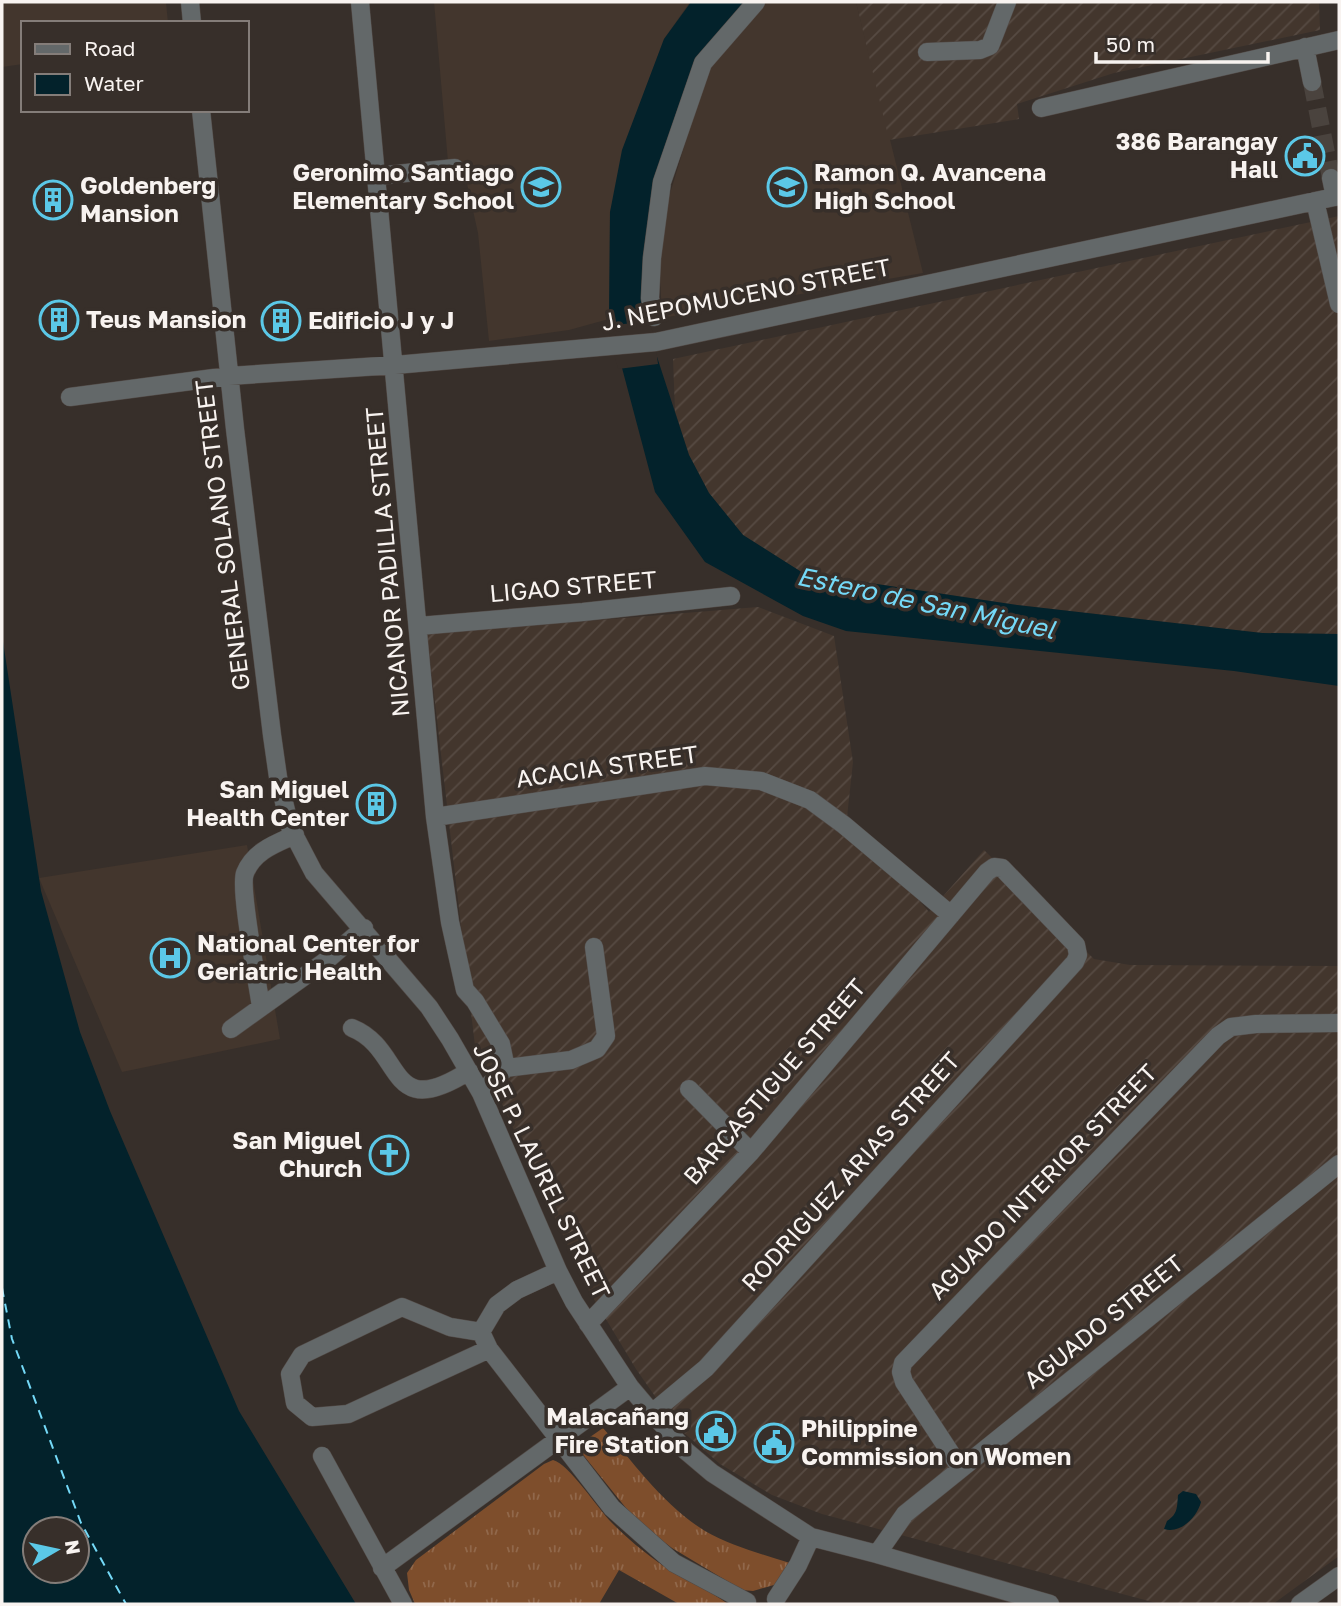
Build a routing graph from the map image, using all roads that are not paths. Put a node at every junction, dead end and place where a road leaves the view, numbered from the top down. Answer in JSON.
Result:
{"nodes":[{"id":1,"x":190,"y":2,"type":"edge"},
{"id":2,"x":360,"y":2,"type":"edge"},
{"id":3,"x":756,"y":2,"type":"edge"},
{"id":4,"x":1007,"y":2,"type":"edge"},
{"id":5,"x":192,"y":21,"type":"edge"},
{"id":6,"x":1339,"y":40,"type":"edge"},
{"id":7,"x":1306,"y":47,"type":"junction"},
{"id":8,"x":927,"y":52,"type":"dead end"},
{"id":9,"x":1312,"y":82,"type":"tunnel mouth"},
{"id":10,"x":1041,"y":108,"type":"dead end"},
{"id":11,"x":201,"y":112,"type":"edge"},
{"id":12,"x":455,"y":168,"type":"dead end"},
{"id":13,"x":377,"y":176,"type":"junction"},
{"id":14,"x":1331,"y":178,"type":"tunnel mouth"},
{"id":15,"x":1337,"y":196,"type":"edge"},
{"id":16,"x":1315,"y":201,"type":"junction"},
{"id":17,"x":1339,"y":304,"type":"edge"},
{"id":18,"x":654,"y":317,"type":"dead end"},
{"id":19,"x":395,"y":365,"type":"junction"},
{"id":20,"x":229,"y":376,"type":"junction"},
{"id":21,"x":70,"y":397,"type":"dead end"},
{"id":22,"x":731,"y":596,"type":"dead end"},
{"id":23,"x":419,"y":626,"type":"junction"},
{"id":24,"x":435,"y":817,"type":"junction"},
{"id":25,"x":295,"y":835,"type":"junction"},
{"id":26,"x":951,"y":915,"type":"junction"},
{"id":27,"x":364,"y":928,"type":"junction"},
{"id":28,"x":594,"y":947,"type":"dead end"},
{"id":29,"x":1078,"y":955,"type":"joint"},
{"id":30,"x":261,"y":1007,"type":"junction"},
{"id":31,"x":1339,"y":1023,"type":"edge"},
{"id":32,"x":352,"y":1028,"type":"dead end"},
{"id":33,"x":231,"y":1029,"type":"dead end"},
{"id":34,"x":506,"y":1068,"type":"junction"},
{"id":35,"x":469,"y":1071,"type":"junction"},
{"id":36,"x":689,"y":1089,"type":"dead end"},
{"id":37,"x":481,"y":1093,"type":"junction"},
{"id":38,"x":751,"y":1152,"type":"junction"},
{"id":39,"x":1339,"y":1164,"type":"edge"},
{"id":40,"x":558,"y":1271,"type":"junction"},
{"id":41,"x":588,"y":1324,"type":"junction"},
{"id":42,"x":481,"y":1332,"type":"junction"},
{"id":43,"x":489,"y":1349,"type":"junction"},
{"id":44,"x":630,"y":1387,"type":"junction"},
{"id":45,"x":652,"y":1413,"type":"junction"},
{"id":46,"x":559,"y":1441,"type":"junction"},
{"id":47,"x":321,"y":1456,"type":"dead end"},
{"id":48,"x":961,"y":1469,"type":"junction"},
{"id":49,"x":811,"y":1537,"type":"junction"},
{"id":50,"x":877,"y":1553,"type":"junction"},
{"id":51,"x":382,"y":1568,"type":"junction"},
{"id":52,"x":1339,"y":1576,"type":"edge"},
{"id":53,"x":778,"y":1601,"type":"edge"},
{"id":54,"x":1028,"y":1601,"type":"edge"},
{"id":55,"x":747,"y":1603,"type":"edge"},
{"id":56,"x":402,"y":1604,"type":"edge"},
{"id":57,"x":1050,"y":1604,"type":"edge"},
{"id":58,"x":1300,"y":1604,"type":"edge"}],
"edges":[{"from":1,"to":5,"type":"street"},
{"from":2,"to":13,"type":"street","name":"NICANOR PADILLA STREET"},
{"from":3,"to":18,"type":"street"},
{"from":4,"to":8,"type":"street"},
{"from":6,"to":7,"type":"street"},
{"from":7,"to":9,"type":"street"},
{"from":7,"to":10,"type":"street"},
{"from":11,"to":20,"type":"street","name":"GENERAL SOLANO STREET"},
{"from":12,"to":13,"type":"street"},
{"from":13,"to":19,"type":"street","name":"NICANOR PADILLA STREET"},
{"from":14,"to":15,"type":"street"},
{"from":15,"to":16,"type":"street","name":"J. NEPOMUCENO STREET"},
{"from":16,"to":17,"type":"street"},
{"from":16,"to":19,"type":"street","name":"J. NEPOMUCENO STREET"},
{"from":19,"to":20,"type":"street","name":"J. NEPOMUCENO STREET"},
{"from":19,"to":23,"type":"street","name":"NICANOR PADILLA STREET"},
{"from":20,"to":21,"type":"street","name":"J. NEPOMUCENO STREET"},
{"from":20,"to":25,"type":"street","name":"GENERAL SOLANO STREET"},
{"from":22,"to":23,"type":"street","name":"LIGAO STREET"},
{"from":23,"to":24,"type":"street","name":"NICANOR PADILLA STREET"},
{"from":24,"to":26,"type":"street","name":"ACACIA STREET"},
{"from":24,"to":34,"type":"street","name":"NICANOR PADILLA STREET"},
{"from":25,"to":27,"type":"street","name":"GENERAL SOLANO STREET"},
{"from":25,"to":30,"type":"street"},
{"from":26,"to":29,"type":"street","name":"BARCASTIGUE STREET"},
{"from":26,"to":38,"type":"street","name":"BARCASTIGUE STREET"},
{"from":27,"to":30,"type":"street"},
{"from":27,"to":35,"type":"street","name":"JOSE P. LAUREL STREET"},
{"from":28,"to":34,"type":"street"},
{"from":29,"to":45,"type":"street","name":"RODRIGUEZ ARIAS STREET"},
{"from":30,"to":33,"type":"street"},
{"from":31,"to":48,"type":"street","name":"AGUADO INTERIOR STREET"},
{"from":32,"to":35,"type":"street"},
{"from":34,"to":37,"type":"street"},
{"from":35,"to":37,"type":"street","name":"JOSE P. LAUREL STREET"},
{"from":36,"to":38,"type":"street"},
{"from":37,"to":40,"type":"street","name":"JOSE P. LAUREL STREET"},
{"from":38,"to":41,"type":"street","name":"BARCASTIGUE STREET"},
{"from":39,"to":48,"type":"street","name":"AGUADO STREET"},
{"from":40,"to":41,"type":"street","name":"JOSE P. LAUREL STREET"},
{"from":40,"to":42,"type":"street"},
{"from":41,"to":44,"type":"street","name":"JOSE P. LAUREL STREET"},
{"from":42,"to":43,"type":"street"},
{"from":42,"to":43,"type":"street"},
{"from":43,"to":46,"type":"street"},
{"from":44,"to":45,"type":"street","name":"JOSE P. LAUREL STREET"},
{"from":44,"to":46,"type":"street"},
{"from":45,"to":49,"type":"street","name":"JOSE P. LAUREL STREET"},
{"from":46,"to":51,"type":"street"},
{"from":46,"to":55,"type":"street"},
{"from":47,"to":51,"type":"street"},
{"from":48,"to":50,"type":"street","name":"AGUADO STREET"},
{"from":49,"to":50,"type":"street","name":"JOSE P. LAUREL STREET"},
{"from":49,"to":53,"type":"street"},
{"from":50,"to":54,"type":"street","name":"JOSE P. LAUREL STREET"},
{"from":51,"to":56,"type":"street"},
{"from":52,"to":58,"type":"street"},
{"from":53,"to":55,"type":"street"},
{"from":54,"to":57,"type":"street","name":"JOSE P. LAUREL STREET"}]}
